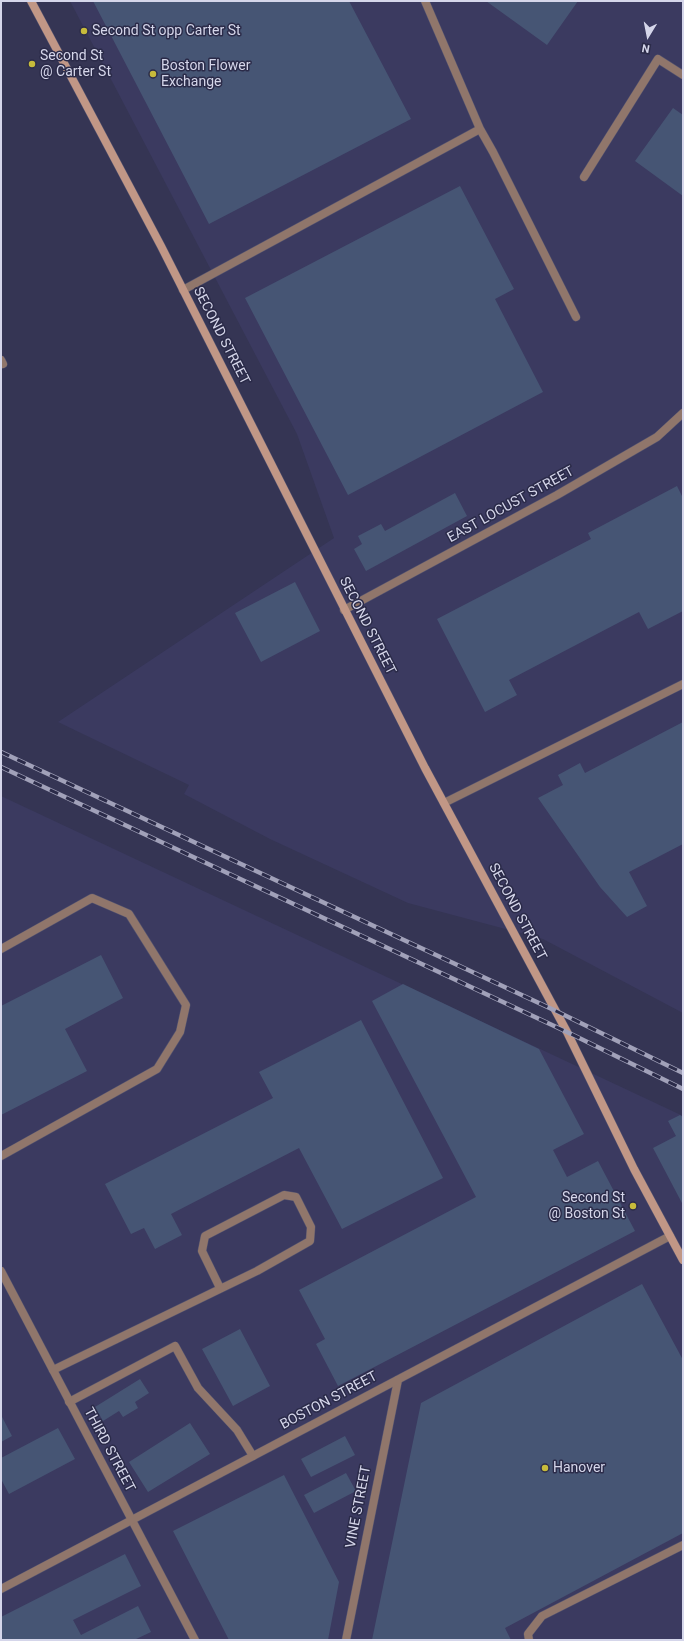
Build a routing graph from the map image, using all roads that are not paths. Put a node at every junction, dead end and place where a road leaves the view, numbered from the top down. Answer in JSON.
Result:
{"nodes":[{"id":1,"x":31,"y":1,"type":"edge"},
{"id":2,"x":425,"y":1,"type":"edge"},
{"id":3,"x":683,"y":75,"type":"edge"},
{"id":4,"x":480,"y":129,"type":"junction"},
{"id":5,"x":584,"y":177,"type":"dead end"},
{"id":6,"x":183,"y":290,"type":"junction"},
{"id":7,"x":576,"y":317,"type":"dead end"},
{"id":8,"x":683,"y":413,"type":"edge"},
{"id":9,"x":344,"y":610,"type":"junction"},
{"id":10,"x":683,"y":684,"type":"edge"},
{"id":11,"x":444,"y":803,"type":"junction"},
{"id":12,"x":1,"y":949,"type":"edge"},
{"id":13,"x":1,"y":1156,"type":"edge"},
{"id":14,"x":670,"y":1236,"type":"junction"},
{"id":15,"x":683,"y":1260,"type":"edge"},
{"id":16,"x":1,"y":1271,"type":"edge"},
{"id":17,"x":220,"y":1288,"type":"junction"},
{"id":18,"x":53,"y":1370,"type":"junction"},
{"id":19,"x":398,"y":1380,"type":"junction"},
{"id":20,"x":70,"y":1402,"type":"junction"},
{"id":21,"x":253,"y":1456,"type":"junction"},
{"id":22,"x":132,"y":1520,"type":"junction"},
{"id":23,"x":683,"y":1545,"type":"edge"},
{"id":24,"x":1,"y":1589,"type":"edge"},
{"id":25,"x":195,"y":1640,"type":"edge"},
{"id":26,"x":346,"y":1640,"type":"edge"},
{"id":27,"x":529,"y":1640,"type":"edge"}],
"edges":[{"from":1,"to":6,"type":"main road","name":"SECOND STREET"},
{"from":2,"to":4,"type":"street"},
{"from":3,"to":5,"type":"street"},
{"from":4,"to":6,"type":"street"},
{"from":4,"to":7,"type":"street"},
{"from":6,"to":9,"type":"main road","name":"SECOND STREET"},
{"from":8,"to":9,"type":"street","name":"EAST LOCUST STREET"},
{"from":9,"to":11,"type":"main road","name":"SECOND STREET"},
{"from":10,"to":11,"type":"street"},
{"from":11,"to":14,"type":"main road","name":"SECOND STREET"},
{"from":12,"to":13,"type":"street"},
{"from":14,"to":15,"type":"main road","name":"SECOND STREET"},
{"from":14,"to":19,"type":"street","name":"BOSTON STREET"},
{"from":16,"to":18,"type":"street","name":"THIRD STREET"},
{"from":17,"to":17,"type":"street"},
{"from":17,"to":18,"type":"street"},
{"from":18,"to":20,"type":"street","name":"THIRD STREET"},
{"from":19,"to":21,"type":"street","name":"BOSTON STREET"},
{"from":19,"to":26,"type":"street","name":"VINE STREET"},
{"from":20,"to":21,"type":"street"},
{"from":20,"to":22,"type":"street","name":"THIRD STREET"},
{"from":21,"to":22,"type":"street","name":"BOSTON STREET"},
{"from":22,"to":24,"type":"street","name":"BOSTON STREET"},
{"from":22,"to":25,"type":"street","name":"THIRD STREET"},
{"from":23,"to":27,"type":"street"}]}
